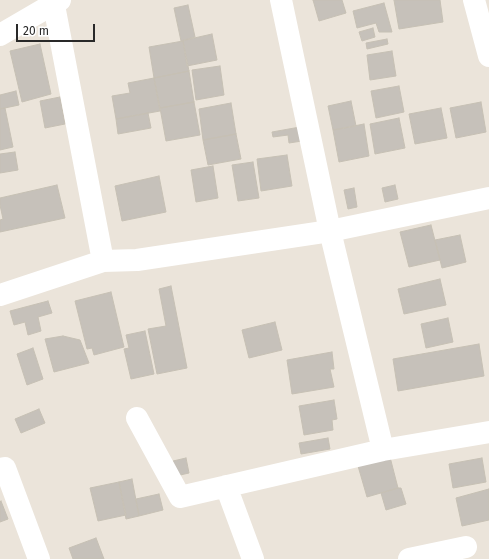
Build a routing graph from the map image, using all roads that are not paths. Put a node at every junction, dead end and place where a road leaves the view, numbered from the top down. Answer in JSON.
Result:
{"nodes":[{"id":1,"x":281,"y":0,"type":"edge"},
{"id":2,"x":474,"y":0,"type":"edge"},
{"id":3,"x":56,"y":1,"type":"edge"},
{"id":4,"x":0,"y":35,"type":"edge"},
{"id":5,"x":489,"y":56,"type":"edge"},
{"id":6,"x":489,"y":198,"type":"edge"},
{"id":7,"x":330,"y":231,"type":"junction"},
{"id":8,"x":103,"y":261,"type":"junction"},
{"id":9,"x":0,"y":295,"type":"edge"},
{"id":10,"x":137,"y":418,"type":"dead end"},
{"id":11,"x":489,"y":432,"type":"edge"},
{"id":12,"x":384,"y":450,"type":"junction"},
{"id":13,"x":0,"y":469,"type":"edge"},
{"id":14,"x":226,"y":486,"type":"junction"},
{"id":15,"x":466,"y":547,"type":"dead end"},
{"id":16,"x":39,"y":559,"type":"edge"},
{"id":17,"x":253,"y":559,"type":"edge"},
{"id":18,"x":409,"y":559,"type":"edge"}],
"edges":[{"from":1,"to":7,"type":"street"},
{"from":2,"to":5,"type":"street"},
{"from":3,"to":4,"type":"street"},
{"from":3,"to":8,"type":"street"},
{"from":6,"to":7,"type":"street"},
{"from":7,"to":8,"type":"street"},
{"from":7,"to":12,"type":"street"},
{"from":8,"to":9,"type":"street"},
{"from":10,"to":14,"type":"street"},
{"from":11,"to":12,"type":"street"},
{"from":12,"to":14,"type":"street"},
{"from":13,"to":16,"type":"street"},
{"from":14,"to":17,"type":"street"},
{"from":15,"to":18,"type":"street"}]}
